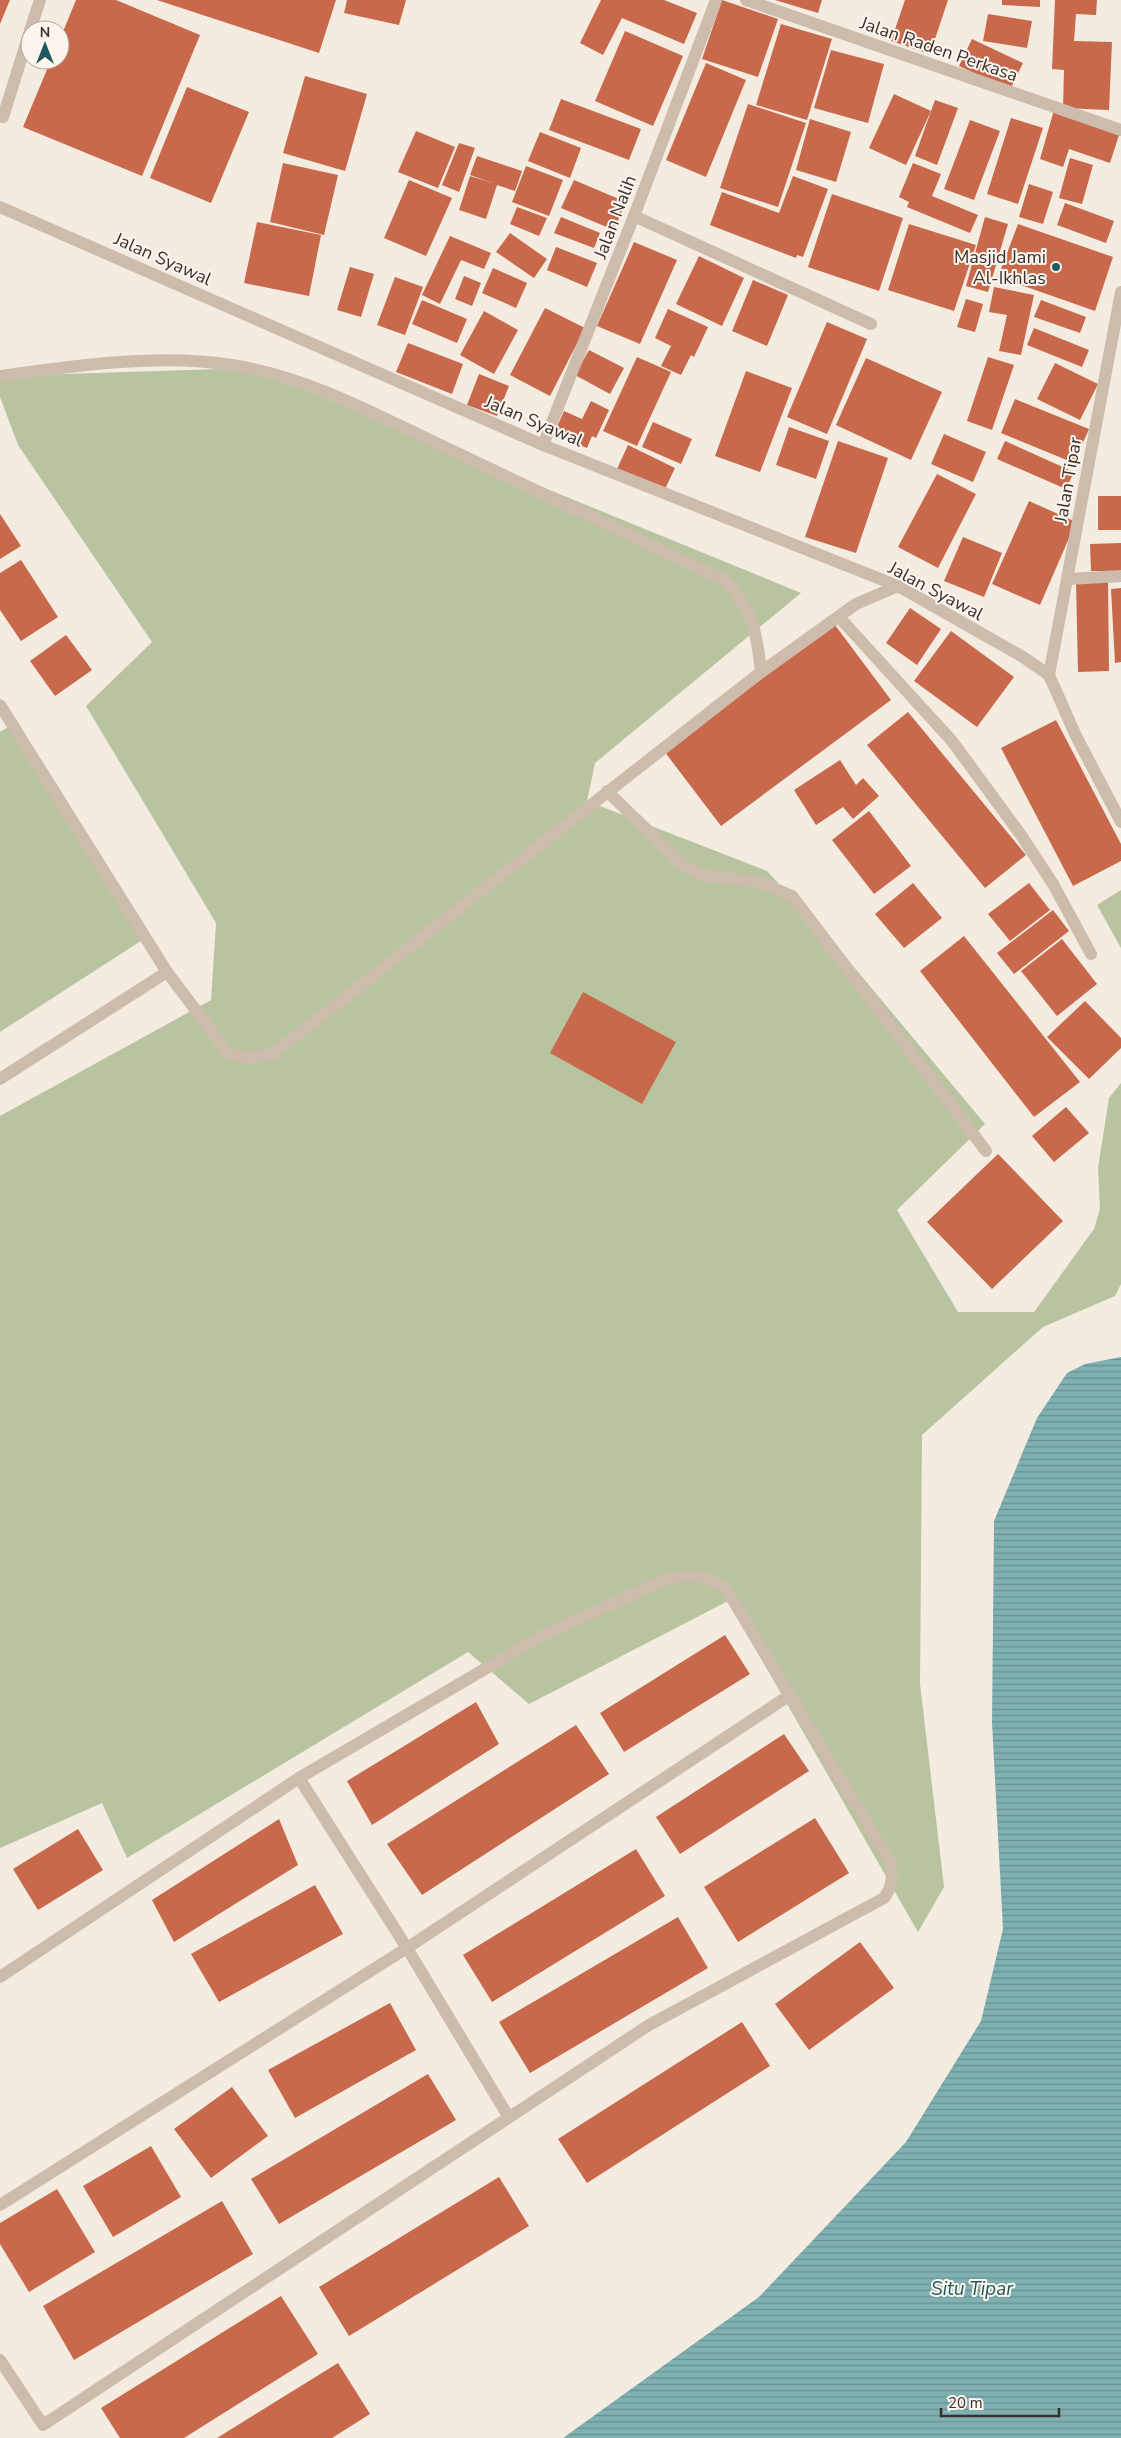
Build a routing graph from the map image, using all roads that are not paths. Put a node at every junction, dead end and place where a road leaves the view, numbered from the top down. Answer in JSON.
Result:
{"nodes":[{"id":1,"x":40,"y":0,"type":"edge"},
{"id":2,"x":716,"y":0,"type":"edge"},
{"id":3,"x":746,"y":0,"type":"edge"},
{"id":4,"x":34,"y":20,"type":"edge"},
{"id":5,"x":20,"y":63,"type":"edge"},
{"id":6,"x":3,"y":117,"type":"dead end"},
{"id":7,"x":1121,"y":130,"type":"edge"},
{"id":8,"x":0,"y":207,"type":"edge"},
{"id":9,"x":634,"y":216,"type":"junction"},
{"id":10,"x":1120,"y":300,"type":"edge"},
{"id":11,"x":871,"y":324,"type":"dead end"},
{"id":12,"x":0,"y":376,"type":"edge"},
{"id":13,"x":543,"y":445,"type":"junction"},
{"id":14,"x":1121,"y":576,"type":"edge"},
{"id":15,"x":1068,"y":578,"type":"junction"},
{"id":16,"x":898,"y":586,"type":"junction"},
{"id":17,"x":839,"y":617,"type":"junction"},
{"id":18,"x":761,"y":672,"type":"junction"},
{"id":19,"x":1049,"y":675,"type":"junction"},
{"id":20,"x":0,"y":705,"type":"edge"},
{"id":21,"x":607,"y":791,"type":"junction"},
{"id":22,"x":1121,"y":822,"type":"edge"},
{"id":23,"x":1091,"y":954,"type":"dead end"},
{"id":24,"x":167,"y":972,"type":"junction"},
{"id":25,"x":0,"y":1079,"type":"edge"},
{"id":26,"x":986,"y":1151,"type":"dead end"},
{"id":27,"x":790,"y":1695,"type":"junction"},
{"id":28,"x":299,"y":1778,"type":"junction"},
{"id":29,"x":407,"y":1948,"type":"junction"},
{"id":30,"x":0,"y":1977,"type":"edge"},
{"id":31,"x":508,"y":2116,"type":"junction"},
{"id":32,"x":0,"y":2205,"type":"edge"},
{"id":33,"x":0,"y":2360,"type":"edge"}],
"edges":[{"from":1,"to":4,"type":"street"},
{"from":2,"to":9,"type":"street","name":"Jalan Nalih"},
{"from":3,"to":7,"type":"street","name":"Jalan Raden Perkasa"},
{"from":5,"to":6,"type":"street"},
{"from":8,"to":13,"type":"street","name":"Jalan Syawal"},
{"from":9,"to":11,"type":"street"},
{"from":9,"to":13,"type":"street","name":"Jalan Nalih"},
{"from":10,"to":15,"type":"street","name":"Jalan Tipar"},
{"from":12,"to":18,"type":"street"},
{"from":13,"to":16,"type":"street","name":"Jalan Syawal"},
{"from":14,"to":15,"type":"street"},
{"from":15,"to":19,"type":"street","name":"Jalan Tipar"},
{"from":16,"to":17,"type":"street"},
{"from":16,"to":19,"type":"street","name":"Jalan Syawal"},
{"from":17,"to":18,"type":"street"},
{"from":17,"to":23,"type":"street"},
{"from":18,"to":21,"type":"street"},
{"from":19,"to":22,"type":"street"},
{"from":20,"to":24,"type":"street"},
{"from":21,"to":24,"type":"street"},
{"from":21,"to":26,"type":"street"},
{"from":24,"to":25,"type":"street"},
{"from":27,"to":28,"type":"street"},
{"from":27,"to":29,"type":"street"},
{"from":27,"to":31,"type":"street"},
{"from":28,"to":29,"type":"street"},
{"from":28,"to":30,"type":"street"},
{"from":29,"to":31,"type":"street"},
{"from":29,"to":32,"type":"street"},
{"from":31,"to":33,"type":"street"}]}
